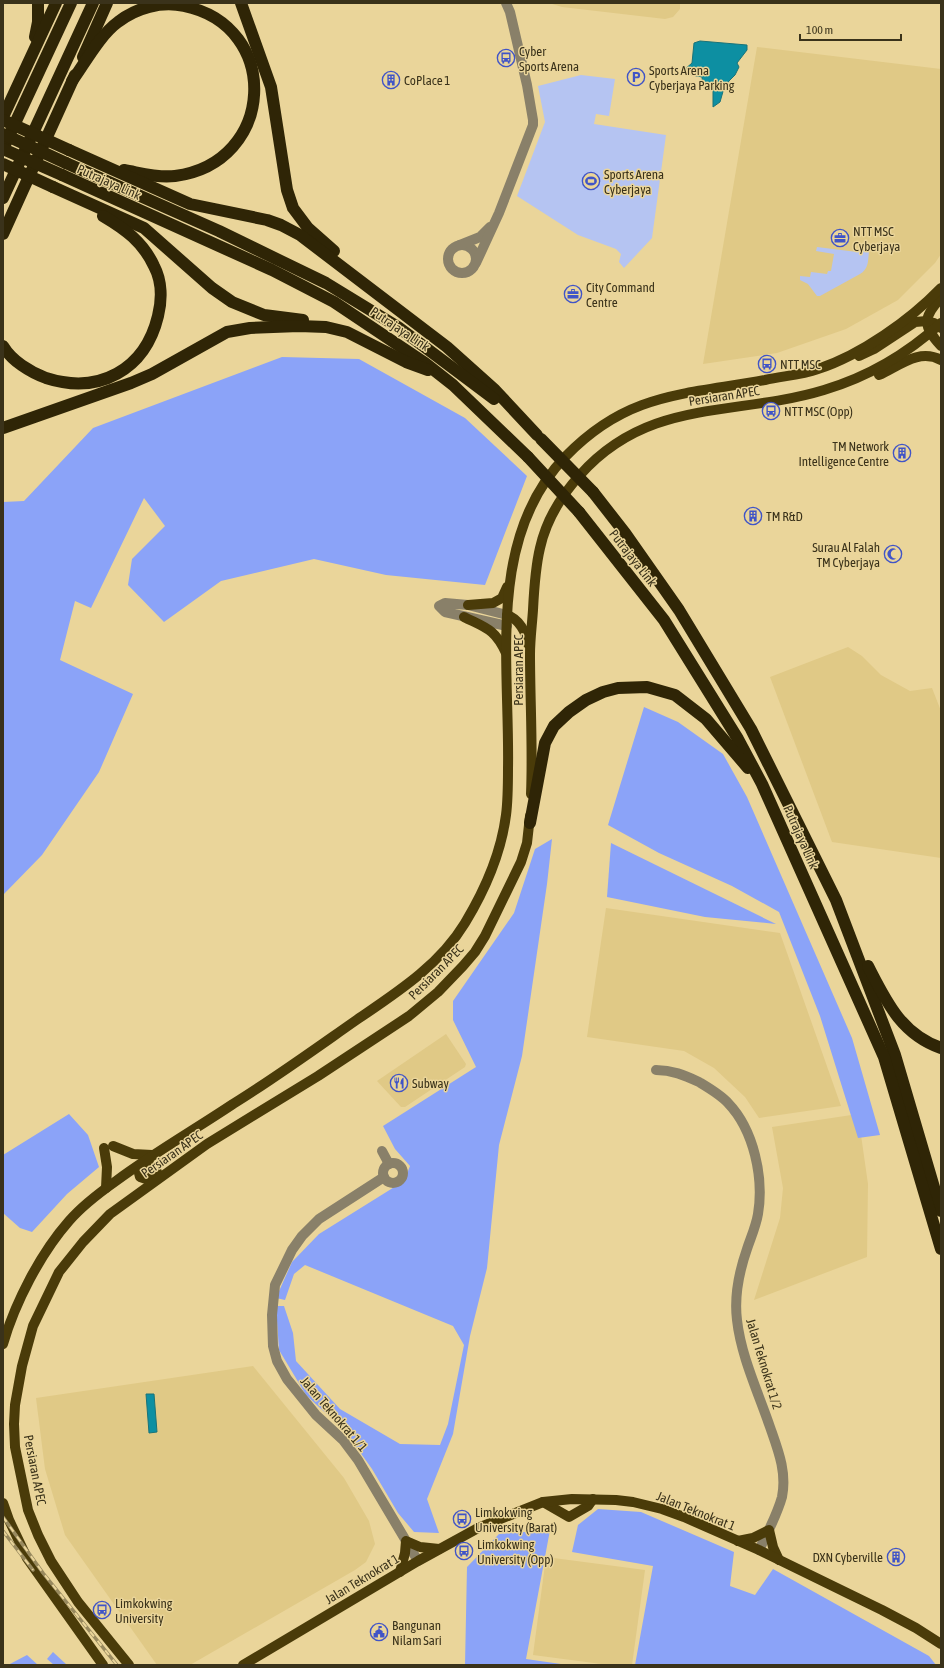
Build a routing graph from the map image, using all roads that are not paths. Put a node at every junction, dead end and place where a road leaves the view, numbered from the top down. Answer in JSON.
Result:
{"nodes":[{"id":1,"x":38,"y":3,"type":"edge"},
{"id":2,"x":56,"y":3,"type":"edge"},
{"id":3,"x":70,"y":3,"type":"edge"},
{"id":4,"x":92,"y":3,"type":"edge"},
{"id":5,"x":107,"y":3,"type":"edge"},
{"id":6,"x":241,"y":3,"type":"edge"},
{"id":7,"x":506,"y":3,"type":"edge"},
{"id":8,"x":511,"y":8,"type":"edge"},
{"id":9,"x":29,"y":62,"type":"junction"},
{"id":10,"x":72,"y":82,"type":"junction"},
{"id":11,"x":3,"y":118,"type":"edge"},
{"id":12,"x":3,"y":134,"type":"edge"},
{"id":13,"x":3,"y":149,"type":"edge"},
{"id":14,"x":3,"y":164,"type":"edge"},
{"id":15,"x":102,"y":166,"type":"junction"},
{"id":16,"x":3,"y":198,"type":"edge"},
{"id":17,"x":85,"y":200,"type":"junction"},
{"id":18,"x":499,"y":213,"type":"junction"},
{"id":19,"x":3,"y":234,"type":"edge"},
{"id":20,"x":460,"y":245,"type":"junction"},
{"id":21,"x":476,"y":262,"type":"junction"},
{"id":22,"x":941,"y":288,"type":"edge"},
{"id":23,"x":941,"y":298,"type":"edge"},
{"id":24,"x":927,"y":321,"type":"junction"},
{"id":25,"x":417,"y":323,"type":"junction"},
{"id":26,"x":940,"y":325,"type":"edge"},
{"id":27,"x":930,"y":333,"type":"junction"},
{"id":28,"x":3,"y":346,"type":"edge"},
{"id":29,"x":941,"y":346,"type":"edge"},
{"id":30,"x":941,"y":360,"type":"edge"},
{"id":31,"x":839,"y":361,"type":"junction"},
{"id":32,"x":406,"y":362,"type":"junction"},
{"id":33,"x":437,"y":373,"type":"junction"},
{"id":34,"x":826,"y":390,"type":"junction"},
{"id":35,"x":3,"y":428,"type":"edge"},
{"id":36,"x":539,"y":437,"type":"junction"},
{"id":37,"x":509,"y":582,"type":"junction"},
{"id":38,"x":534,"y":596,"type":"junction"},
{"id":39,"x":468,"y":605,"type":"junction"},
{"id":40,"x":507,"y":615,"type":"junction"},
{"id":41,"x":464,"y":617,"type":"junction"},
{"id":42,"x":518,"y":622,"type":"junction"},
{"id":43,"x":507,"y":626,"type":"junction"},
{"id":44,"x":530,"y":652,"type":"junction"},
{"id":45,"x":507,"y":655,"type":"junction"},
{"id":46,"x":762,"y":784,"type":"junction"},
{"id":47,"x":530,"y":823,"type":"junction"},
{"id":48,"x":836,"y":900,"type":"junction"},
{"id":49,"x":941,"y":1048,"type":"edge"},
{"id":50,"x":656,"y":1070,"type":"dead end"},
{"id":51,"x":193,"y":1130,"type":"junction"},
{"id":52,"x":207,"y":1144,"type":"junction"},
{"id":53,"x":382,"y":1151,"type":"dead end"},
{"id":54,"x":152,"y":1154,"type":"junction"},
{"id":55,"x":389,"y":1164,"type":"junction"},
{"id":56,"x":384,"y":1177,"type":"junction"},
{"id":57,"x":106,"y":1188,"type":"junction"},
{"id":58,"x":941,"y":1211,"type":"edge"},
{"id":59,"x":941,"y":1249,"type":"edge"},
{"id":60,"x":3,"y":1344,"type":"edge"},
{"id":61,"x":593,"y":1499,"type":"junction"},
{"id":62,"x":543,"y":1502,"type":"junction"},
{"id":63,"x":3,"y":1503,"type":"edge"},
{"id":64,"x":769,"y":1530,"type":"junction"},
{"id":65,"x":406,"y":1541,"type":"junction"},
{"id":66,"x":738,"y":1542,"type":"junction"},
{"id":67,"x":440,"y":1548,"type":"junction"},
{"id":68,"x":759,"y":1550,"type":"junction"},
{"id":69,"x":779,"y":1560,"type":"junction"},
{"id":70,"x":418,"y":1561,"type":"junction"},
{"id":71,"x":400,"y":1572,"type":"junction"},
{"id":72,"x":941,"y":1644,"type":"edge"},
{"id":73,"x":102,"y":1665,"type":"edge"},
{"id":74,"x":129,"y":1665,"type":"edge"},
{"id":75,"x":243,"y":1665,"type":"edge"}],
"edges":[{"from":1,"to":9,"type":"highway"},
{"from":2,"to":9,"type":"highway"},
{"from":3,"to":13,"type":"highway"},
{"from":4,"to":16,"type":"highway"},
{"from":5,"to":10,"type":"highway"},
{"from":6,"to":25,"type":"highway"},
{"from":7,"to":8,"type":"street"},
{"from":8,"to":18,"type":"street"},
{"from":9,"to":11,"type":"highway"},
{"from":10,"to":15,"type":"highway"},
{"from":10,"to":19,"type":"highway"},
{"from":11,"to":15,"type":"highway","bridge":true},
{"from":12,"to":36,"type":"highway","name":"Putrajaya Link","bridge":true},
{"from":13,"to":33,"type":"highway","name":"Putrajaya Link","bridge":true},
{"from":14,"to":17,"type":"highway","bridge":true},
{"from":15,"to":25,"type":"highway"},
{"from":17,"to":28,"type":"highway"},
{"from":17,"to":32,"type":"highway"},
{"from":18,"to":20,"type":"street"},
{"from":18,"to":21,"type":"street"},
{"from":20,"to":21,"type":"street"},
{"from":20,"to":21,"type":"street"},
{"from":22,"to":31,"type":"main road","name":"Persiaran APEC"},
{"from":23,"to":24,"type":"main road"},
{"from":24,"to":26,"type":"main road"},
{"from":24,"to":27,"type":"main road"},
{"from":24,"to":31,"type":"main road"},
{"from":25,"to":36,"type":"highway"},
{"from":26,"to":27,"type":"main road","name":"Persiaran APEC"},
{"from":27,"to":29,"type":"main road"},
{"from":27,"to":34,"type":"main road","name":"Persiaran APEC"},
{"from":30,"to":34,"type":"main road"},
{"from":31,"to":37,"type":"main road","name":"Persiaran APEC"},
{"from":32,"to":33,"type":"highway"},
{"from":32,"to":35,"type":"highway"},
{"from":33,"to":46,"type":"highway","name":"Putrajaya Link","bridge":true},
{"from":34,"to":38,"type":"main road","name":"Persiaran APEC"},
{"from":36,"to":48,"type":"highway","name":"Putrajaya Link","bridge":true},
{"from":37,"to":39,"type":"main road"},
{"from":37,"to":40,"type":"main road","name":"Persiaran APEC"},
{"from":38,"to":42,"type":"main road"},
{"from":38,"to":44,"type":"main road","name":"Persiaran APEC"},
{"from":39,"to":40,"type":"street"},
{"from":39,"to":41,"type":"street"},
{"from":40,"to":42,"type":"main road"},
{"from":40,"to":43,"type":"main road","name":"Persiaran APEC"},
{"from":41,"to":43,"type":"street"},
{"from":41,"to":45,"type":"main road"},
{"from":42,"to":43,"type":"main road"},
{"from":42,"to":44,"type":"main road"},
{"from":43,"to":45,"type":"main road","name":"Persiaran APEC"},
{"from":44,"to":47,"type":"main road","name":"Persiaran APEC"},
{"from":45,"to":51,"type":"main road","name":"Persiaran APEC"},
{"from":46,"to":47,"type":"highway"},
{"from":46,"to":59,"type":"highway","name":"Putrajaya Link"},
{"from":47,"to":52,"type":"main road","name":"Persiaran APEC"},
{"from":48,"to":49,"type":"highway"},
{"from":48,"to":58,"type":"highway","name":"Putrajaya Link"},
{"from":50,"to":64,"type":"street","name":"Jalan Teknokrat 1/2"},
{"from":51,"to":52,"type":"main road"},
{"from":51,"to":54,"type":"main road","name":"Persiaran APEC"},
{"from":52,"to":74,"type":"main road","name":"Persiaran APEC"},
{"from":53,"to":55,"type":"street"},
{"from":54,"to":57,"type":"main road","name":"Persiaran APEC"},
{"from":54,"to":57,"type":"main road"},
{"from":55,"to":56,"type":"street"},
{"from":55,"to":56,"type":"street"},
{"from":56,"to":65,"type":"street","name":"Jalan Teknokrat 1/1"},
{"from":57,"to":60,"type":"main road","name":"Persiaran APEC"},
{"from":61,"to":62,"type":"main road","name":"Jalan Teknokrat 1"},
{"from":61,"to":62,"type":"main road"},
{"from":61,"to":66,"type":"main road","name":"Jalan Teknokrat 1"},
{"from":62,"to":67,"type":"main road","name":"Jalan Teknokrat 1"},
{"from":63,"to":73,"type":"main road"},
{"from":64,"to":66,"type":"main road"},
{"from":64,"to":68,"type":"street","name":"Jalan Teknokrat 1/2"},
{"from":64,"to":69,"type":"main road"},
{"from":65,"to":67,"type":"main road"},
{"from":65,"to":70,"type":"street","name":"Jalan Teknokrat 1/1"},
{"from":65,"to":71,"type":"main road"},
{"from":66,"to":68,"type":"main road","name":"Jalan Teknokrat 1"},
{"from":67,"to":70,"type":"main road","name":"Jalan Teknokrat 1"},
{"from":68,"to":69,"type":"main road","name":"Jalan Teknokrat 1"},
{"from":69,"to":72,"type":"main road","name":"Jalan Teknokrat 1"},
{"from":70,"to":71,"type":"main road","name":"Jalan Teknokrat 1"},
{"from":71,"to":75,"type":"main road","name":"Jalan Teknokrat 1"}]}
